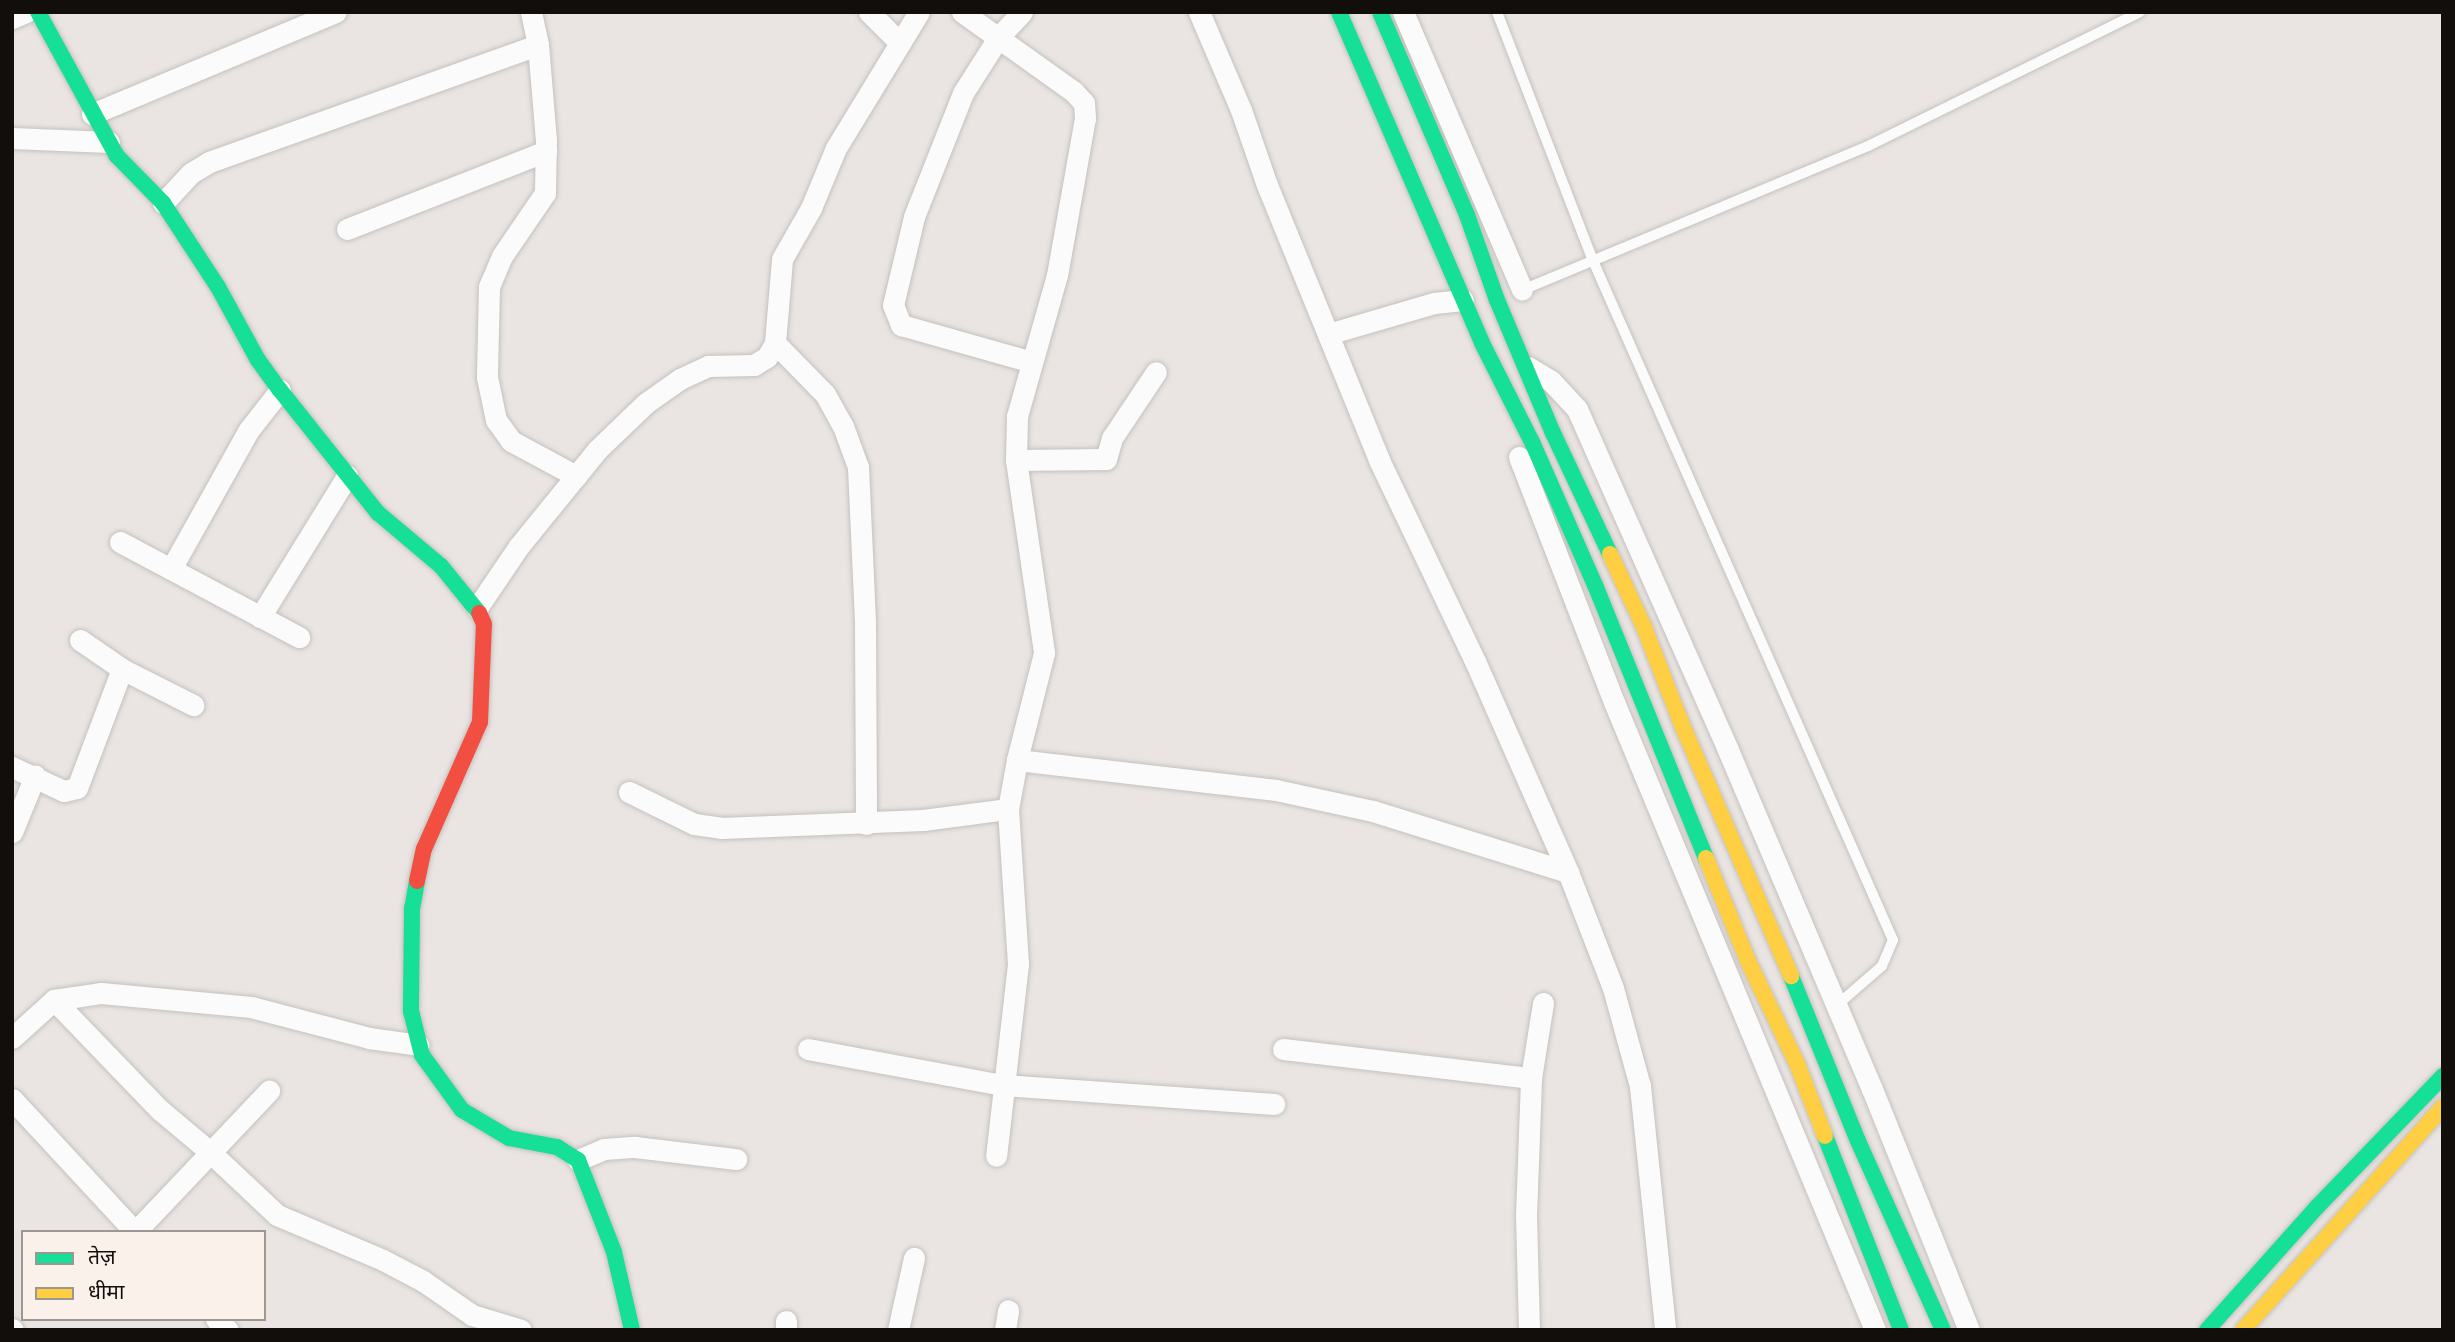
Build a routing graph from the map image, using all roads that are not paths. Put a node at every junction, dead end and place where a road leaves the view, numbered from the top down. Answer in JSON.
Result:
{"nodes":[{"id":1,"x":531,"y":12,"type":"edge"},
{"id":2,"x":869,"y":12,"type":"edge"},
{"id":3,"x":919,"y":12,"type":"edge"},
{"id":4,"x":962,"y":12,"type":"edge"},
{"id":5,"x":1022,"y":12,"type":"edge"},
{"id":6,"x":1199,"y":12,"type":"edge"},
{"id":7,"x":1323,"y":12,"type":"edge"},
{"id":8,"x":1339,"y":12,"type":"edge"},
{"id":9,"x":1380,"y":12,"type":"edge"},
{"id":10,"x":1403,"y":12,"type":"edge"},
{"id":11,"x":1497,"y":12,"type":"edge"},
{"id":12,"x":2140,"y":12,"type":"edge"},
{"id":13,"x":40,"y":13,"type":"edge"},
{"id":14,"x":324,"y":14,"type":"edge"},
{"id":15,"x":12,"y":18,"type":"edge"},
{"id":16,"x":998,"y":38,"type":"junction"},
{"id":17,"x":900,"y":43,"type":"junction"},
{"id":18,"x":538,"y":45,"type":"junction"},
{"id":19,"x":92,"y":114,"type":"junction"},
{"id":20,"x":13,"y":135,"type":"edge"},
{"id":21,"x":109,"y":142,"type":"junction"},
{"id":22,"x":546,"y":151,"type":"junction"},
{"id":23,"x":163,"y":202,"type":"junction"},
{"id":24,"x":347,"y":229,"type":"dead end"},
{"id":25,"x":1594,"y":263,"type":"junction"},
{"id":26,"x":1522,"y":290,"type":"junction"},
{"id":27,"x":1497,"y":300,"type":"junction"},
{"id":28,"x":1456,"y":301,"type":"junction"},
{"id":29,"x":1328,"y":334,"type":"junction"},
{"id":30,"x":775,"y":343,"type":"junction"},
{"id":31,"x":1032,"y":362,"type":"junction"},
{"id":32,"x":1525,"y":365,"type":"junction"},
{"id":33,"x":1156,"y":372,"type":"dead end"},
{"id":34,"x":280,"y":390,"type":"junction"},
{"id":35,"x":1016,"y":460,"type":"junction"},
{"id":36,"x":347,"y":476,"type":"junction"},
{"id":37,"x":576,"y":476,"type":"junction"},
{"id":38,"x":120,"y":542,"type":"dead end"},
{"id":39,"x":171,"y":569,"type":"junction"},
{"id":40,"x":477,"y":608,"type":"junction"},
{"id":41,"x":260,"y":617,"type":"junction"},
{"id":42,"x":299,"y":637,"type":"dead end"},
{"id":43,"x":80,"y":640,"type":"dead end"},
{"id":44,"x":122,"y":669,"type":"junction"},
{"id":45,"x":193,"y":705,"type":"dead end"},
{"id":46,"x":1017,"y":760,"type":"junction"},
{"id":47,"x":12,"y":767,"type":"edge"},
{"id":48,"x":35,"y":776,"type":"junction"},
{"id":49,"x":629,"y":792,"type":"dead end"},
{"id":50,"x":1008,"y":809,"type":"junction"},
{"id":51,"x":866,"y":824,"type":"junction"},
{"id":52,"x":12,"y":832,"type":"edge"},
{"id":53,"x":1568,"y":872,"type":"junction"},
{"id":54,"x":54,"y":1000,"type":"junction"},
{"id":55,"x":1544,"y":1003,"type":"dead end"},
{"id":56,"x":1836,"y":1006,"type":"junction"},
{"id":57,"x":12,"y":1038,"type":"edge"},
{"id":58,"x":418,"y":1045,"type":"junction"},
{"id":59,"x":808,"y":1049,"type":"dead end"},
{"id":60,"x":1283,"y":1049,"type":"dead end"},
{"id":61,"x":2443,"y":1076,"type":"edge"},
{"id":62,"x":1531,"y":1078,"type":"junction"},
{"id":63,"x":1003,"y":1085,"type":"junction"},
{"id":64,"x":269,"y":1091,"type":"dead end"},
{"id":65,"x":12,"y":1099,"type":"edge"},
{"id":66,"x":1274,"y":1104,"type":"dead end"},
{"id":67,"x":2443,"y":1107,"type":"edge"},
{"id":68,"x":210,"y":1152,"type":"junction"},
{"id":69,"x":996,"y":1156,"type":"dead end"},
{"id":70,"x":736,"y":1159,"type":"dead end"},
{"id":71,"x":578,"y":1160,"type":"junction"},
{"id":72,"x":133,"y":1230,"type":"edge"},
{"id":73,"x":137,"y":1230,"type":"edge"},
{"id":74,"x":914,"y":1258,"type":"dead end"},
{"id":75,"x":521,"y":1330,"type":"edge"},
{"id":76,"x":632,"y":1330,"type":"edge"},
{"id":77,"x":898,"y":1330,"type":"edge"},
{"id":78,"x":1529,"y":1330,"type":"edge"},
{"id":79,"x":1665,"y":1330,"type":"edge"},
{"id":80,"x":1875,"y":1330,"type":"edge"},
{"id":81,"x":1901,"y":1330,"type":"edge"},
{"id":82,"x":1943,"y":1330,"type":"edge"},
{"id":83,"x":1969,"y":1330,"type":"edge"},
{"id":84,"x":2207,"y":1330,"type":"edge"},
{"id":85,"x":2243,"y":1330,"type":"edge"}],
"edges":[{"from":1,"to":18,"type":"street"},
{"from":2,"to":17,"type":"street"},
{"from":3,"to":17,"type":"street"},
{"from":4,"to":16,"type":"street"},
{"from":5,"to":16,"type":"street"},
{"from":6,"to":29,"type":"street"},
{"from":7,"to":28,"type":"street"},
{"from":8,"to":28,"type":"main road"},
{"from":9,"to":27,"type":"main road"},
{"from":10,"to":26,"type":"street"},
{"from":11,"to":25,"type":"lane"},
{"from":12,"to":25,"type":"lane"},
{"from":13,"to":15,"type":"street"},
{"from":13,"to":19,"type":"main road"},
{"from":14,"to":19,"type":"street"},
{"from":16,"to":31,"type":"street"},
{"from":16,"to":31,"type":"street"},
{"from":17,"to":30,"type":"street"},
{"from":18,"to":22,"type":"street"},
{"from":18,"to":23,"type":"street"},
{"from":19,"to":21,"type":"main road"},
{"from":20,"to":21,"type":"street"},
{"from":21,"to":23,"type":"main road"},
{"from":22,"to":24,"type":"street"},
{"from":22,"to":37,"type":"street"},
{"from":23,"to":34,"type":"main road"},
{"from":25,"to":26,"type":"lane"},
{"from":25,"to":56,"type":"lane"},
{"from":26,"to":27,"type":"lane"},
{"from":27,"to":32,"type":"main road"},
{"from":28,"to":29,"type":"street"},
{"from":28,"to":80,"type":"street"},
{"from":28,"to":81,"type":"main road"},
{"from":29,"to":53,"type":"street"},
{"from":30,"to":37,"type":"street"},
{"from":30,"to":51,"type":"street"},
{"from":31,"to":35,"type":"street"},
{"from":32,"to":56,"type":"street"},
{"from":32,"to":82,"type":"main road"},
{"from":33,"to":35,"type":"street"},
{"from":34,"to":36,"type":"main road"},
{"from":34,"to":39,"type":"street"},
{"from":35,"to":46,"type":"street"},
{"from":36,"to":40,"type":"main road"},
{"from":36,"to":41,"type":"street"},
{"from":37,"to":40,"type":"street"},
{"from":38,"to":39,"type":"street"},
{"from":39,"to":41,"type":"street"},
{"from":40,"to":58,"type":"main road"},
{"from":41,"to":42,"type":"street"},
{"from":43,"to":44,"type":"street"},
{"from":44,"to":45,"type":"street"},
{"from":44,"to":48,"type":"street"},
{"from":46,"to":50,"type":"street"},
{"from":46,"to":53,"type":"street"},
{"from":47,"to":48,"type":"street"},
{"from":48,"to":52,"type":"street"},
{"from":49,"to":51,"type":"street"},
{"from":50,"to":51,"type":"street"},
{"from":50,"to":63,"type":"street"},
{"from":53,"to":79,"type":"street"},
{"from":54,"to":57,"type":"street"},
{"from":54,"to":58,"type":"street"},
{"from":54,"to":68,"type":"street"},
{"from":55,"to":62,"type":"street"},
{"from":56,"to":83,"type":"street"},
{"from":58,"to":71,"type":"main road"},
{"from":59,"to":63,"type":"street"},
{"from":60,"to":62,"type":"street"},
{"from":61,"to":84,"type":"main road"},
{"from":62,"to":78,"type":"street"},
{"from":63,"to":66,"type":"street"},
{"from":63,"to":69,"type":"street"},
{"from":64,"to":68,"type":"street"},
{"from":65,"to":72,"type":"street"},
{"from":67,"to":85,"type":"main road"},
{"from":68,"to":73,"type":"street"},
{"from":68,"to":75,"type":"street"},
{"from":70,"to":71,"type":"street"},
{"from":71,"to":76,"type":"main road"},
{"from":74,"to":77,"type":"street"}]}
